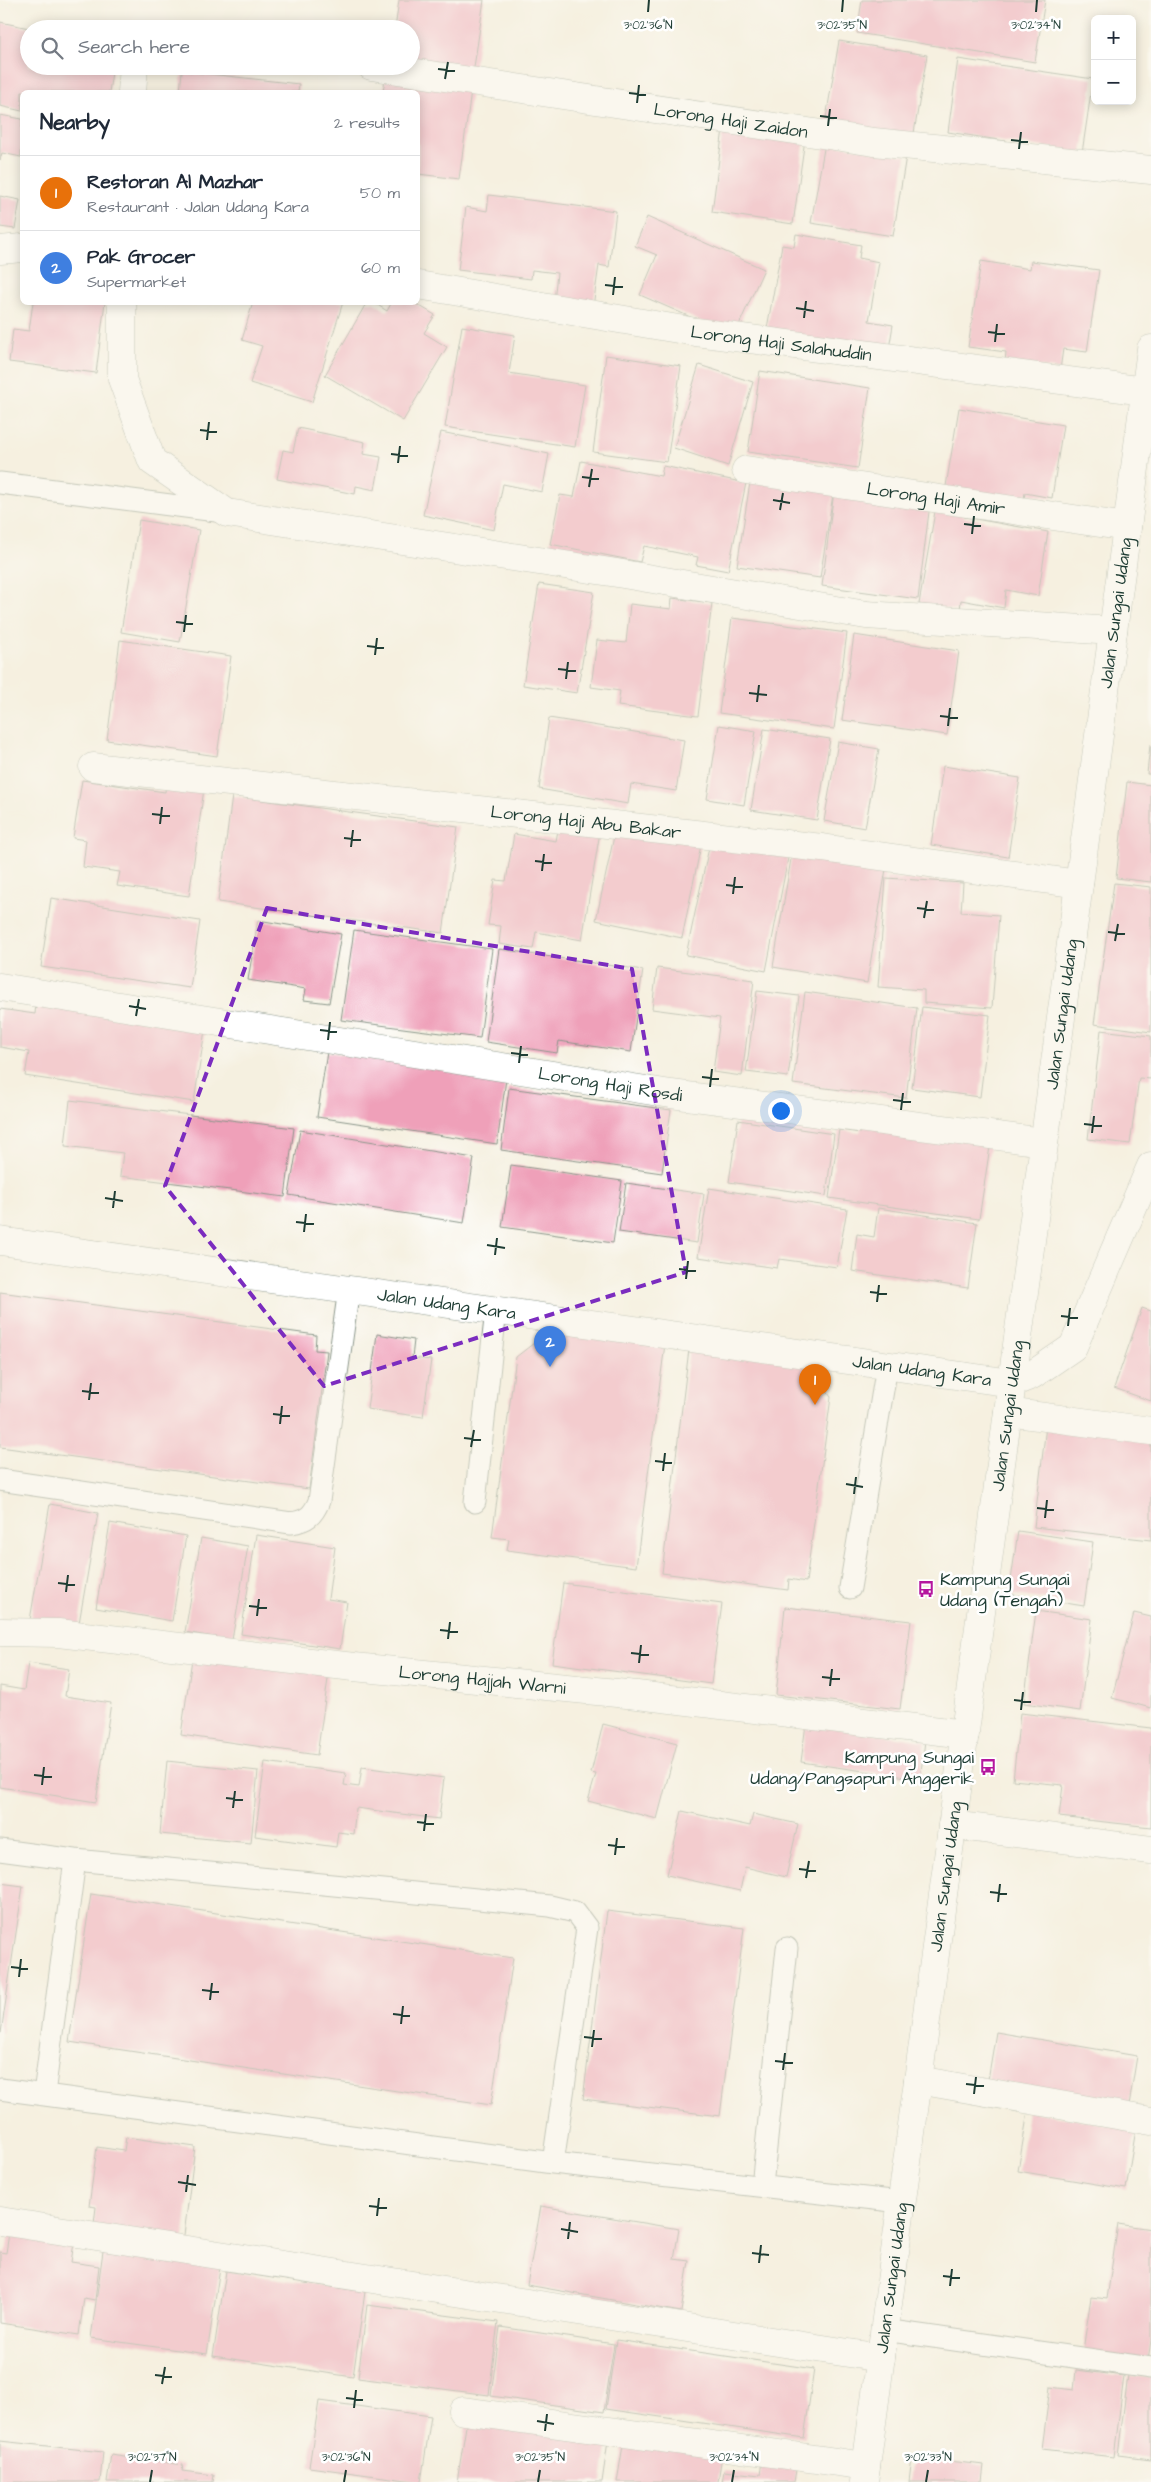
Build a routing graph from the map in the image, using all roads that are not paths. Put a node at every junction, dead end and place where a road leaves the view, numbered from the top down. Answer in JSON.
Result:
{"nodes":[{"id":1,"x":420,"y":73,"type":"edge"},
{"id":2,"x":133,"y":75,"type":"edge"},
{"id":3,"x":132,"y":90,"type":"edge"},
{"id":4,"x":1151,"y":170,"type":"edge"},
{"id":5,"x":20,"y":248,"type":"edge"},
{"id":6,"x":0,"y":250,"type":"edge"},
{"id":7,"x":420,"y":285,"type":"edge"},
{"id":8,"x":122,"y":305,"type":"edge"},
{"id":9,"x":1151,"y":349,"type":"edge"},
{"id":10,"x":1145,"y":391,"type":"junction"},
{"id":11,"x":746,"y":470,"type":"dead end"},
{"id":12,"x":0,"y":483,"type":"edge"},
{"id":13,"x":227,"y":513,"type":"junction"},
{"id":14,"x":1127,"y":526,"type":"junction"},
{"id":15,"x":1113,"y":632,"type":"junction"},
{"id":16,"x":93,"y":767,"type":"dead end"},
{"id":17,"x":1079,"y":884,"type":"junction"},
{"id":18,"x":0,"y":986,"type":"edge"},
{"id":19,"x":1044,"y":1142,"type":"junction"},
{"id":20,"x":1151,"y":1166,"type":"edge"},
{"id":21,"x":0,"y":1241,"type":"edge"},
{"id":22,"x":349,"y":1289,"type":"junction"},
{"id":23,"x":496,"y":1310,"type":"junction"},
{"id":24,"x":887,"y":1366,"type":"junction"},
{"id":25,"x":1012,"y":1384,"type":"junction"},
{"id":26,"x":1008,"y":1412,"type":"junction"},
{"id":27,"x":1151,"y":1431,"type":"edge"},
{"id":28,"x":0,"y":1480,"type":"edge"},
{"id":29,"x":476,"y":1502,"type":"dead end"},
{"id":30,"x":850,"y":1588,"type":"dead end"},
{"id":31,"x":0,"y":1632,"type":"edge"},
{"id":32,"x":965,"y":1734,"type":"junction"},
{"id":33,"x":952,"y":1826,"type":"junction"},
{"id":34,"x":0,"y":1850,"type":"edge"},
{"id":35,"x":1151,"y":1850,"type":"edge"},
{"id":36,"x":75,"y":1860,"type":"junction"},
{"id":37,"x":787,"y":1948,"type":"dead end"},
{"id":38,"x":918,"y":2080,"type":"junction"},
{"id":39,"x":0,"y":2089,"type":"edge"},
{"id":40,"x":44,"y":2094,"type":"junction"},
{"id":41,"x":1151,"y":2121,"type":"edge"},
{"id":42,"x":553,"y":2163,"type":"junction"},
{"id":43,"x":762,"y":2186,"type":"junction"},
{"id":44,"x":901,"y":2202,"type":"junction"},
{"id":45,"x":0,"y":2221,"type":"edge"},
{"id":46,"x":884,"y":2330,"type":"junction"},
{"id":47,"x":881,"y":2358,"type":"junction"},
{"id":48,"x":1151,"y":2368,"type":"edge"},
{"id":49,"x":463,"y":2410,"type":"dead end"},
{"id":50,"x":865,"y":2474,"type":"edge"}],
"edges":[{"from":1,"to":4,"type":"street","name":"Lorong Haji Zaidon"},
{"from":2,"to":3,"type":"street"},
{"from":5,"to":6,"type":"street"},
{"from":7,"to":10,"type":"street","name":"Lorong Haji Salahuddin"},
{"from":8,"to":13,"type":"street"},
{"from":9,"to":10,"type":"street","name":"Jalan Sungai Udang"},
{"from":10,"to":14,"type":"street","name":"Jalan Sungai Udang"},
{"from":11,"to":14,"type":"street","name":"Lorong Haji Amir"},
{"from":12,"to":13,"type":"lane"},
{"from":13,"to":15,"type":"street"},
{"from":14,"to":15,"type":"street","name":"Jalan Sungai Udang"},
{"from":15,"to":17,"type":"street","name":"Jalan Sungai Udang"},
{"from":16,"to":17,"type":"street","name":"Lorong Haji Abu Bakar"},
{"from":17,"to":19,"type":"street","name":"Jalan Sungai Udang"},
{"from":18,"to":19,"type":"street","name":"Lorong Haji Rosdi"},
{"from":19,"to":25,"type":"street","name":"Jalan Sungai Udang"},
{"from":20,"to":25,"type":"street"},
{"from":21,"to":22,"type":"street","name":"Jalan Udang Kara"},
{"from":22,"to":23,"type":"street","name":"Jalan Udang Kara"},
{"from":22,"to":28,"type":"lane"},
{"from":23,"to":24,"type":"street","name":"Jalan Udang Kara"},
{"from":23,"to":29,"type":"lane"},
{"from":24,"to":25,"type":"street","name":"Jalan Udang Kara"},
{"from":24,"to":30,"type":"lane"},
{"from":25,"to":26,"type":"street","name":"Jalan Sungai Udang"},
{"from":26,"to":27,"type":"street"},
{"from":26,"to":32,"type":"street","name":"Jalan Sungai Udang"},
{"from":31,"to":32,"type":"street","name":"Lorong Hajjah Warni"},
{"from":32,"to":33,"type":"street","name":"Jalan Sungai Udang"},
{"from":33,"to":35,"type":"street"},
{"from":33,"to":38,"type":"street","name":"Jalan Sungai Udang"},
{"from":34,"to":36,"type":"lane"},
{"from":36,"to":40,"type":"lane"},
{"from":36,"to":42,"type":"lane"},
{"from":37,"to":43,"type":"lane"},
{"from":38,"to":41,"type":"street"},
{"from":38,"to":44,"type":"street","name":"Jalan Sungai Udang"},
{"from":39,"to":40,"type":"lane"},
{"from":40,"to":42,"type":"lane"},
{"from":42,"to":43,"type":"lane"},
{"from":43,"to":44,"type":"lane"},
{"from":44,"to":46,"type":"street","name":"Jalan Sungai Udang"},
{"from":45,"to":47,"type":"street"},
{"from":46,"to":47,"type":"street","name":"Jalan Sungai Udang"},
{"from":46,"to":48,"type":"lane"},
{"from":47,"to":50,"type":"street","name":"Jalan Sungai Udang"},
{"from":49,"to":50,"type":"street"}]}
